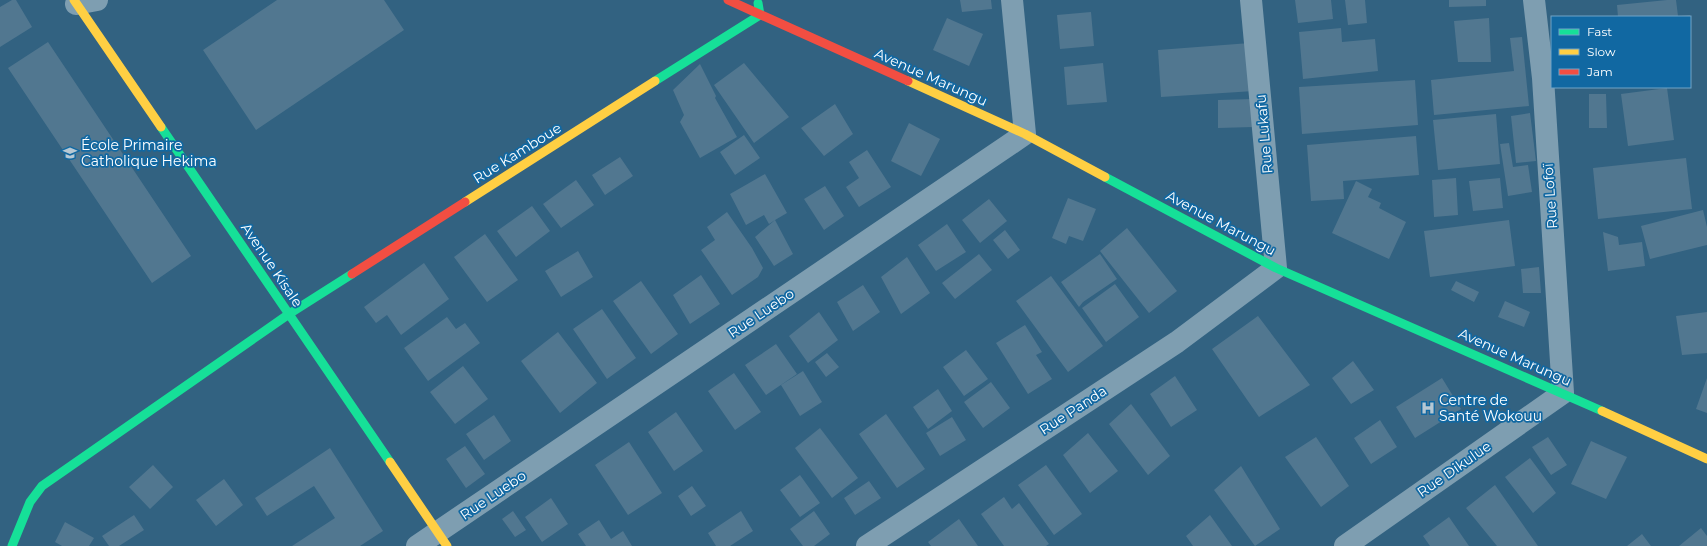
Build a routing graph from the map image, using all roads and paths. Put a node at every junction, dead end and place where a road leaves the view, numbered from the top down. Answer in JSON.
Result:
{"nodes":[{"id":1,"x":97,"y":0,"type":"edge"},
{"id":2,"x":728,"y":0,"type":"edge"},
{"id":3,"x":758,"y":0,"type":"edge"},
{"id":4,"x":1012,"y":0,"type":"edge"},
{"id":5,"x":1251,"y":0,"type":"edge"},
{"id":6,"x":1534,"y":0,"type":"edge"},
{"id":7,"x":75,"y":2,"type":"edge"},
{"id":8,"x":760,"y":15,"type":"junction"},
{"id":9,"x":1026,"y":134,"type":"junction"},
{"id":10,"x":1276,"y":268,"type":"junction"},
{"id":11,"x":289,"y":314,"type":"junction"},
{"id":12,"x":1563,"y":393,"type":"junction"},
{"id":13,"x":1707,"y":459,"type":"edge"},
{"id":14,"x":443,"y":539,"type":"edge"},
{"id":15,"x":12,"y":546,"type":"edge"},
{"id":16,"x":417,"y":546,"type":"edge"},
{"id":17,"x":866,"y":546,"type":"edge"},
{"id":18,"x":1345,"y":546,"type":"edge"}],
"edges":[{"from":1,"to":7,"type":"street"},
{"from":2,"to":8,"type":"street","name":"Avenue Marungu"},
{"from":3,"to":8,"type":"street"},
{"from":4,"to":9,"type":"street"},
{"from":5,"to":10,"type":"street","name":"Rue Lukafu"},
{"from":6,"to":12,"type":"street","name":"Rue Lofoï"},
{"from":7,"to":11,"type":"street","name":"Avenue Kisale"},
{"from":8,"to":9,"type":"street","name":"Avenue Marungu"},
{"from":8,"to":11,"type":"street","name":"Rue Kamboue"},
{"from":9,"to":10,"type":"street","name":"Avenue Marungu"},
{"from":9,"to":14,"type":"street","name":"Rue Luebo"},
{"from":10,"to":12,"type":"street","name":"Avenue Marungu"},
{"from":10,"to":17,"type":"street","name":"Rue Panda"},
{"from":11,"to":14,"type":"street","name":"Avenue Kisale"},
{"from":11,"to":15,"type":"street","name":"Rue Kamboue"},
{"from":12,"to":13,"type":"street","name":"Avenue Marungu"},
{"from":12,"to":18,"type":"street","name":"Rue Dikulue"},
{"from":14,"to":16,"type":"street","name":"Rue Luebo"}]}
